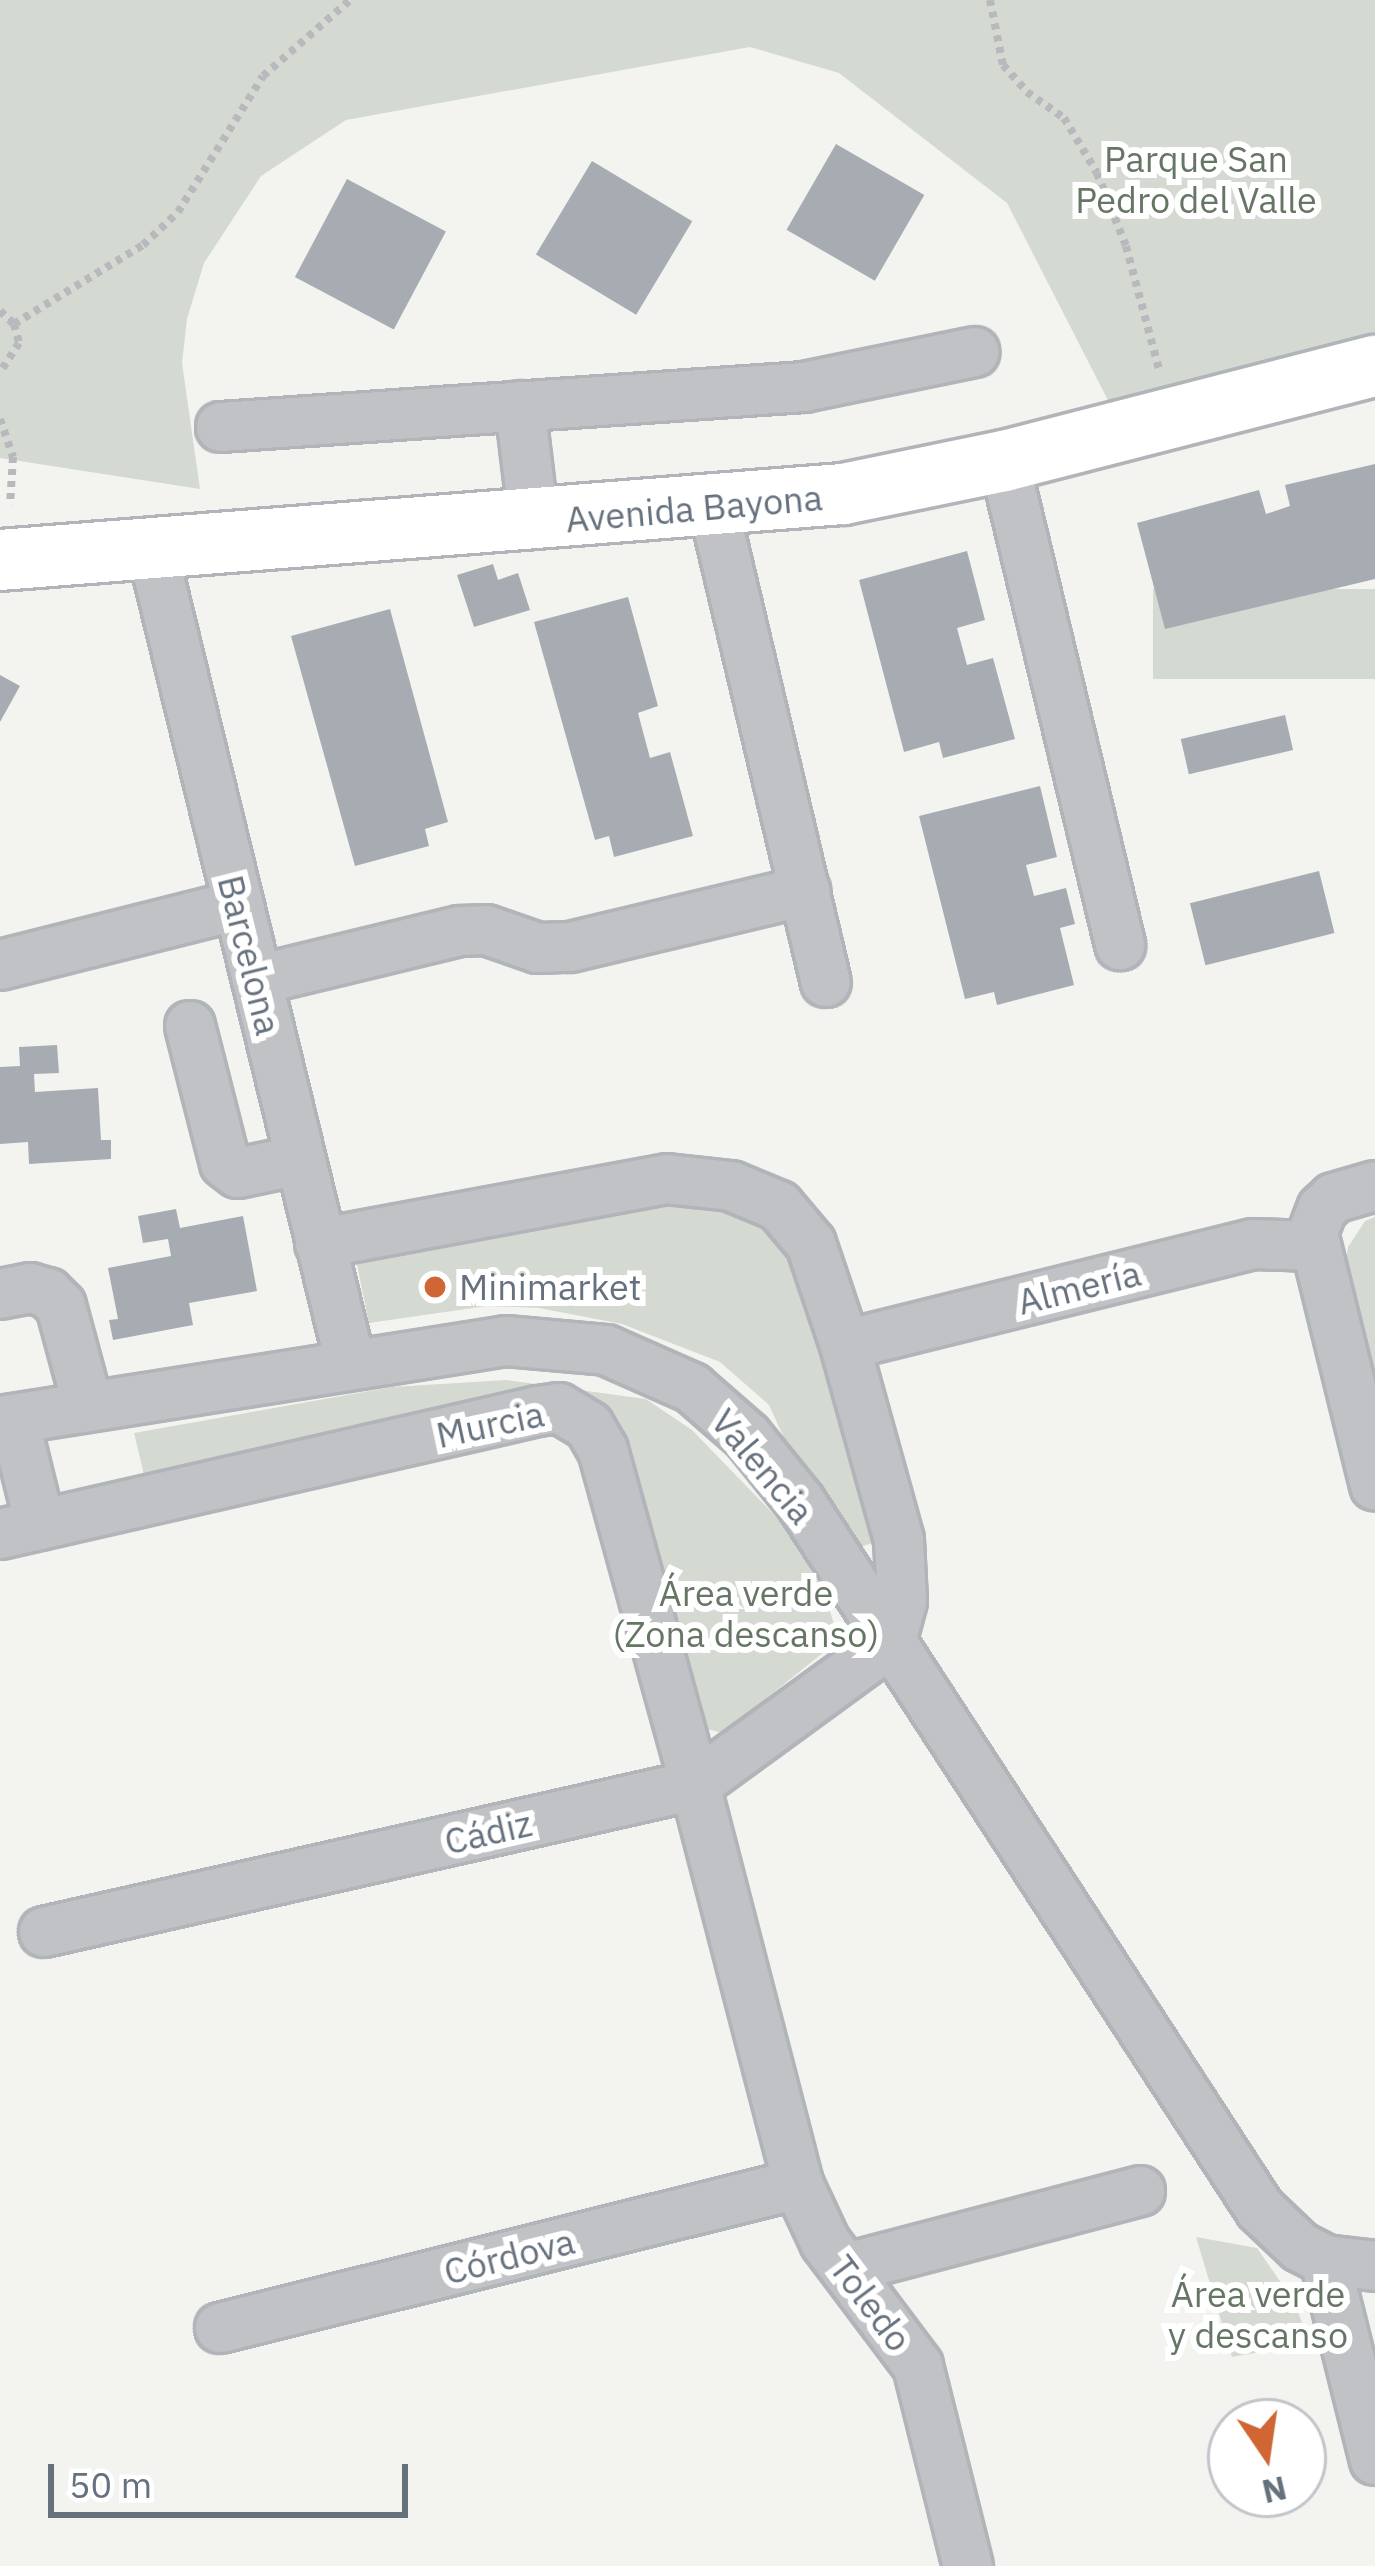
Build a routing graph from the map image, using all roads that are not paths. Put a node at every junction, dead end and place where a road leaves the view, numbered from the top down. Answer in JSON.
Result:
{"nodes":[{"id":1,"x":974,"y":352,"type":"dead end"},
{"id":2,"x":1375,"y":366,"type":"edge"},
{"id":3,"x":520,"y":406,"type":"junction"},
{"id":4,"x":221,"y":428,"type":"dead end"},
{"id":5,"x":1004,"y":460,"type":"junction"},
{"id":6,"x":714,"y":508,"type":"junction"},
{"id":7,"x":534,"y":522,"type":"junction"},
{"id":8,"x":152,"y":549,"type":"junction"},
{"id":9,"x":3,"y":560,"type":"edge"},
{"id":10,"x":805,"y":891,"type":"junction"},
{"id":11,"x":238,"y":905,"type":"junction"},
{"id":12,"x":1120,"y":945,"type":"dead end"},
{"id":13,"x":0,"y":965,"type":"edge"},
{"id":14,"x":257,"y":980,"type":"junction"},
{"id":15,"x":826,"y":982,"type":"dead end"},
{"id":16,"x":190,"y":1026,"type":"dead end"},
{"id":17,"x":300,"y":1160,"type":"junction"},
{"id":18,"x":1375,"y":1186,"type":"edge"},
{"id":19,"x":320,"y":1243,"type":"junction"},
{"id":20,"x":1314,"y":1246,"type":"junction"},
{"id":21,"x":0,"y":1294,"type":"edge"},
{"id":22,"x":845,"y":1345,"type":"junction"},
{"id":23,"x":350,"y":1362,"type":"junction"},
{"id":24,"x":88,"y":1406,"type":"junction"},
{"id":25,"x":7,"y":1420,"type":"edge"},
{"id":26,"x":1375,"y":1484,"type":"edge"},
{"id":27,"x":20,"y":1530,"type":"edge"},
{"id":28,"x":891,"y":1642,"type":"junction"},
{"id":29,"x":695,"y":1785,"type":"junction"},
{"id":30,"x":44,"y":1932,"type":"dead end"},
{"id":31,"x":799,"y":2184,"type":"junction"},
{"id":32,"x":1140,"y":2191,"type":"dead end"},
{"id":33,"x":1325,"y":2260,"type":"junction"},
{"id":34,"x":1375,"y":2266,"type":"edge"},
{"id":35,"x":847,"y":2268,"type":"junction"},
{"id":36,"x":220,"y":2328,"type":"dead end"},
{"id":37,"x":1375,"y":2460,"type":"edge"},
{"id":38,"x":968,"y":2566,"type":"edge"}],
"edges":[{"from":1,"to":3,"type":"street"},
{"from":2,"to":5,"type":"main road","name":"Avenida Bayona"},
{"from":3,"to":4,"type":"street"},
{"from":3,"to":7,"type":"street"},
{"from":5,"to":6,"type":"main road","name":"Avenida Bayona"},
{"from":5,"to":12,"type":"street"},
{"from":6,"to":7,"type":"main road","name":"Avenida Bayona"},
{"from":6,"to":10,"type":"street"},
{"from":7,"to":8,"type":"main road","name":"Avenida Bayona"},
{"from":8,"to":9,"type":"main road","name":"Avenida Bayona"},
{"from":8,"to":11,"type":"street","name":"Barcelona"},
{"from":10,"to":14,"type":"street"},
{"from":10,"to":15,"type":"street"},
{"from":11,"to":13,"type":"street"},
{"from":11,"to":14,"type":"street","name":"Barcelona"},
{"from":14,"to":17,"type":"street","name":"Barcelona"},
{"from":16,"to":17,"type":"street"},
{"from":17,"to":19,"type":"street","name":"Barcelona"},
{"from":18,"to":20,"type":"street"},
{"from":19,"to":22,"type":"street"},
{"from":19,"to":23,"type":"street","name":"Barcelona"},
{"from":20,"to":22,"type":"street","name":"Almería"},
{"from":20,"to":26,"type":"street"},
{"from":21,"to":24,"type":"street"},
{"from":22,"to":28,"type":"street"},
{"from":23,"to":24,"type":"street","name":"Valencia"},
{"from":23,"to":28,"type":"street","name":"Valencia"},
{"from":24,"to":25,"type":"street","name":"Valencia"},
{"from":25,"to":27,"type":"street","name":"Murcia"},
{"from":27,"to":29,"type":"street","name":"Murcia"},
{"from":28,"to":29,"type":"street","name":"Cádiz"},
{"from":28,"to":33,"type":"street","name":"Valencia"},
{"from":29,"to":30,"type":"street","name":"Cádiz"},
{"from":29,"to":31,"type":"street","name":"Murcia"},
{"from":31,"to":35,"type":"street","name":"Toledo"},
{"from":31,"to":36,"type":"street","name":"Córdova"},
{"from":32,"to":35,"type":"street"},
{"from":33,"to":34,"type":"street","name":"Valencia"},
{"from":33,"to":37,"type":"street"},
{"from":35,"to":38,"type":"street","name":"Toledo"}]}
